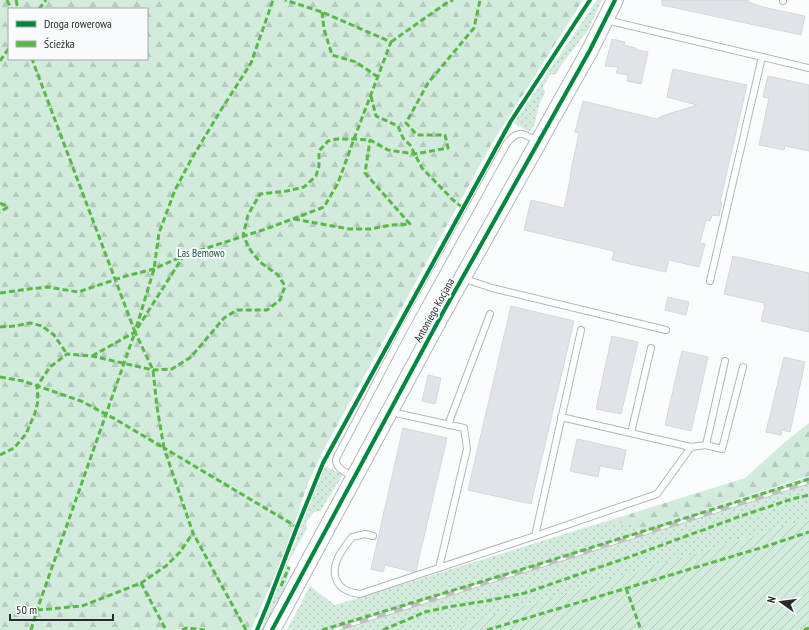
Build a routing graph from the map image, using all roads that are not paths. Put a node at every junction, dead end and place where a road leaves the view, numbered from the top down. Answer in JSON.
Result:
{"nodes":[{"id":1,"x":615,"y":0,"type":"edge"},
{"id":2,"x":606,"y":20,"type":"junction"},
{"id":3,"x":762,"y":57,"type":"junction"},
{"id":4,"x":809,"y":68,"type":"edge"},
{"id":5,"x":538,"y":142,"type":"junction"},
{"id":6,"x":463,"y":276,"type":"junction"},
{"id":7,"x":710,"y":281,"type":"dead end"},
{"id":8,"x":490,"y":314,"type":"dead end"},
{"id":9,"x":581,"y":330,"type":"dead end"},
{"id":10,"x":666,"y":330,"type":"dead end"},
{"id":11,"x":651,"y":348,"type":"dead end"},
{"id":12,"x":725,"y":361,"type":"dead end"},
{"id":13,"x":743,"y":367,"type":"dead end"},
{"id":14,"x":390,"y":411,"type":"junction"},
{"id":15,"x":562,"y":418,"type":"junction"},
{"id":16,"x":448,"y":425,"type":"junction"},
{"id":17,"x":631,"y":433,"type":"junction"},
{"id":18,"x":706,"y":445,"type":"junction"},
{"id":19,"x":691,"y":447,"type":"junction"},
{"id":20,"x":354,"y":477,"type":"junction"},
{"id":21,"x":373,"y":536,"type":"dead end"},
{"id":22,"x":535,"y":536,"type":"junction"},
{"id":23,"x":439,"y":568,"type":"junction"},
{"id":24,"x":272,"y":630,"type":"edge"}],
"edges":[{"from":1,"to":2,"type":"street","name":"Antoniego Kocjana"},
{"from":2,"to":3,"type":"lane"},
{"from":2,"to":5,"type":"street","name":"Antoniego Kocjana"},
{"from":3,"to":4,"type":"lane"},
{"from":3,"to":7,"type":"lane"},
{"from":5,"to":6,"type":"street","name":"Antoniego Kocjana"},
{"from":5,"to":20,"type":"lane"},
{"from":6,"to":10,"type":"lane"},
{"from":6,"to":14,"type":"street","name":"Antoniego Kocjana"},
{"from":8,"to":16,"type":"lane"},
{"from":9,"to":15,"type":"lane"},
{"from":11,"to":17,"type":"lane"},
{"from":12,"to":18,"type":"lane"},
{"from":13,"to":18,"type":"lane"},
{"from":14,"to":16,"type":"lane"},
{"from":14,"to":20,"type":"street","name":"Antoniego Kocjana"},
{"from":15,"to":17,"type":"lane"},
{"from":15,"to":22,"type":"lane"},
{"from":16,"to":23,"type":"lane"},
{"from":17,"to":19,"type":"lane"},
{"from":18,"to":19,"type":"lane"},
{"from":19,"to":22,"type":"lane"},
{"from":20,"to":24,"type":"street","name":"Antoniego Kocjana"},
{"from":21,"to":23,"type":"lane"},
{"from":22,"to":23,"type":"lane"}]}
